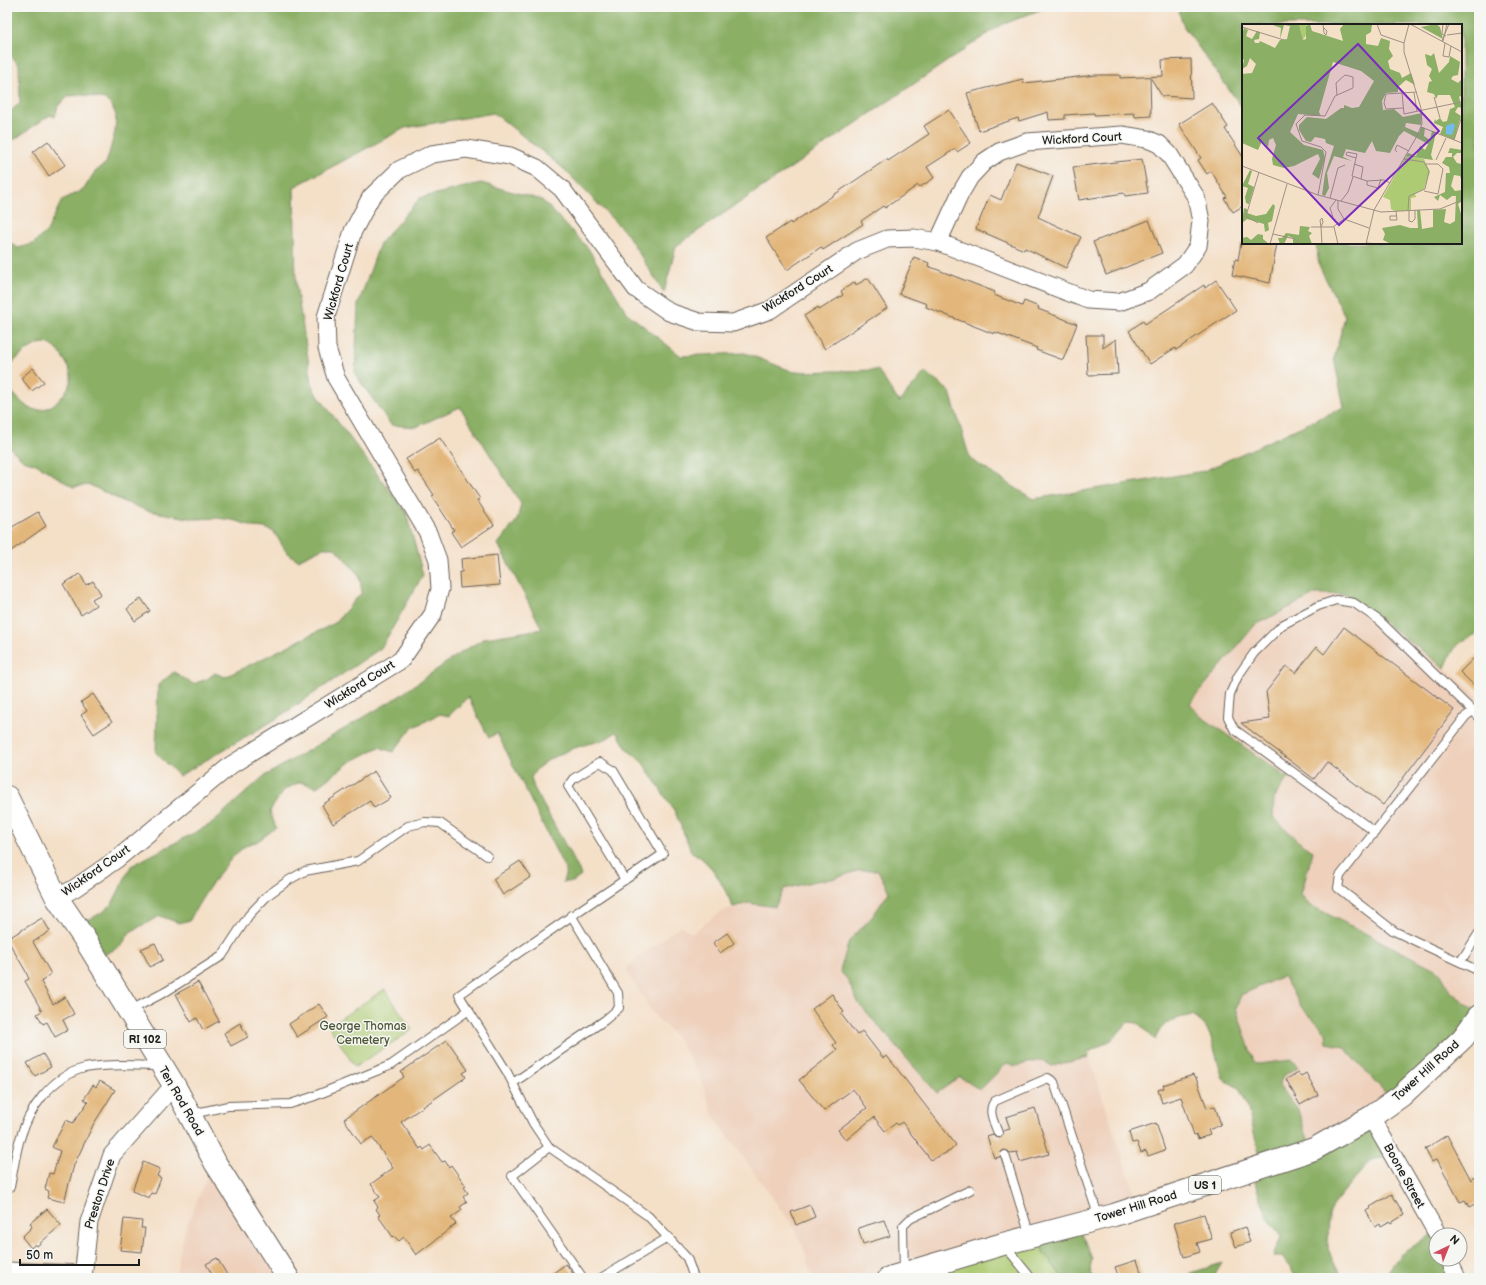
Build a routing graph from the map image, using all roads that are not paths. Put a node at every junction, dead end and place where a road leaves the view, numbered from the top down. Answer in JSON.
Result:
{"nodes":[{"id":1,"x":938,"y":242,"type":"junction"},
{"id":2,"x":1476,"y":714,"type":"edge"},
{"id":3,"x":7,"y":797,"type":"edge"},
{"id":4,"x":1375,"y":832,"type":"junction"},
{"id":5,"x":487,"y":856,"type":"dead end"},
{"id":6,"x":625,"y":880,"type":"junction"},
{"id":7,"x":57,"y":898,"type":"junction"},
{"id":8,"x":571,"y":915,"type":"junction"},
{"id":9,"x":1479,"y":933,"type":"edge"},
{"id":10,"x":1461,"y":961,"type":"junction"},
{"id":11,"x":1479,"y":971,"type":"edge"},
{"id":12,"x":469,"y":1010,"type":"junction"},
{"id":13,"x":128,"y":1011,"type":"junction"},
{"id":14,"x":1479,"y":1016,"type":"edge"},
{"id":15,"x":161,"y":1066,"type":"junction"},
{"id":16,"x":513,"y":1083,"type":"junction"},
{"id":17,"x":174,"y":1085,"type":"junction"},
{"id":18,"x":190,"y":1115,"type":"junction"},
{"id":19,"x":1371,"y":1116,"type":"junction"},
{"id":20,"x":998,"y":1133,"type":"dead end"},
{"id":21,"x":549,"y":1147,"type":"junction"},
{"id":22,"x":1005,"y":1155,"type":"dead end"},
{"id":23,"x":10,"y":1187,"type":"dead end"},
{"id":24,"x":970,"y":1190,"type":"dead end"},
{"id":25,"x":1099,"y":1218,"type":"junction"},
{"id":26,"x":1433,"y":1227,"type":"edge"},
{"id":27,"x":1030,"y":1236,"type":"junction"},
{"id":28,"x":669,"y":1237,"type":"junction"},
{"id":29,"x":1003,"y":1244,"type":"junction"},
{"id":30,"x":1452,"y":1267,"type":"edge"},
{"id":31,"x":7,"y":1271,"type":"edge"},
{"id":32,"x":83,"y":1276,"type":"edge"},
{"id":33,"x":897,"y":1276,"type":"edge"},
{"id":34,"x":288,"y":1278,"type":"edge"},
{"id":35,"x":583,"y":1278,"type":"edge"},
{"id":36,"x":602,"y":1278,"type":"edge"},
{"id":37,"x":694,"y":1278,"type":"edge"},
{"id":38,"x":1031,"y":1278,"type":"edge"},
{"id":39,"x":1457,"y":1278,"type":"edge"}],
"edges":[{"from":1,"to":1,"type":"street","name":"Wickford Court"},
{"from":1,"to":7,"type":"street","name":"Wickford Court"},
{"from":2,"to":4,"type":"lane"},
{"from":2,"to":4,"type":"lane"},
{"from":3,"to":7,"type":"main road","name":"Ten Rod Road","number":"RI 102"},
{"from":4,"to":10,"type":"lane"},
{"from":5,"to":13,"type":"lane"},
{"from":6,"to":6,"type":"lane"},
{"from":6,"to":8,"type":"lane"},
{"from":7,"to":13,"type":"main road","name":"Ten Rod Road","number":"RI 102"},
{"from":8,"to":12,"type":"lane"},
{"from":8,"to":16,"type":"lane"},
{"from":9,"to":10,"type":"lane"},
{"from":10,"to":11,"type":"lane"},
{"from":12,"to":16,"type":"lane"},
{"from":12,"to":18,"type":"lane"},
{"from":13,"to":15,"type":"main road","name":"Ten Rod Road","number":"RI 102"},
{"from":14,"to":19,"type":"main road","name":"Tower Hill Road","number":"US 1"},
{"from":15,"to":17,"type":"main road","name":"Ten Rod Road","number":"RI 102"},
{"from":15,"to":23,"type":"lane"},
{"from":16,"to":21,"type":"lane"},
{"from":17,"to":18,"type":"main road","name":"Ten Rod Road","number":"RI 102"},
{"from":17,"to":32,"type":"street","name":"Preston Drive"},
{"from":18,"to":34,"type":"main road","name":"Ten Rod Road","number":"RI 102"},
{"from":19,"to":25,"type":"main road","name":"Tower Hill Road","number":"US 1"},
{"from":19,"to":26,"type":"street","name":"Boone Street"},
{"from":20,"to":25,"type":"lane"},
{"from":21,"to":28,"type":"lane"},
{"from":21,"to":35,"type":"lane"},
{"from":22,"to":27,"type":"lane"},
{"from":24,"to":33,"type":"lane"},
{"from":25,"to":27,"type":"main road","name":"Tower Hill Road","number":"US 1"},
{"from":27,"to":29,"type":"main road","name":"Tower Hill Road","number":"US 1"},
{"from":28,"to":36,"type":"lane"},
{"from":28,"to":37,"type":"lane"},
{"from":29,"to":33,"type":"main road","name":"Tower Hill Road","number":"US 1"},
{"from":29,"to":38,"type":"lane"},
{"from":30,"to":39,"type":"street"},
{"from":31,"to":32,"type":"street"}]}
